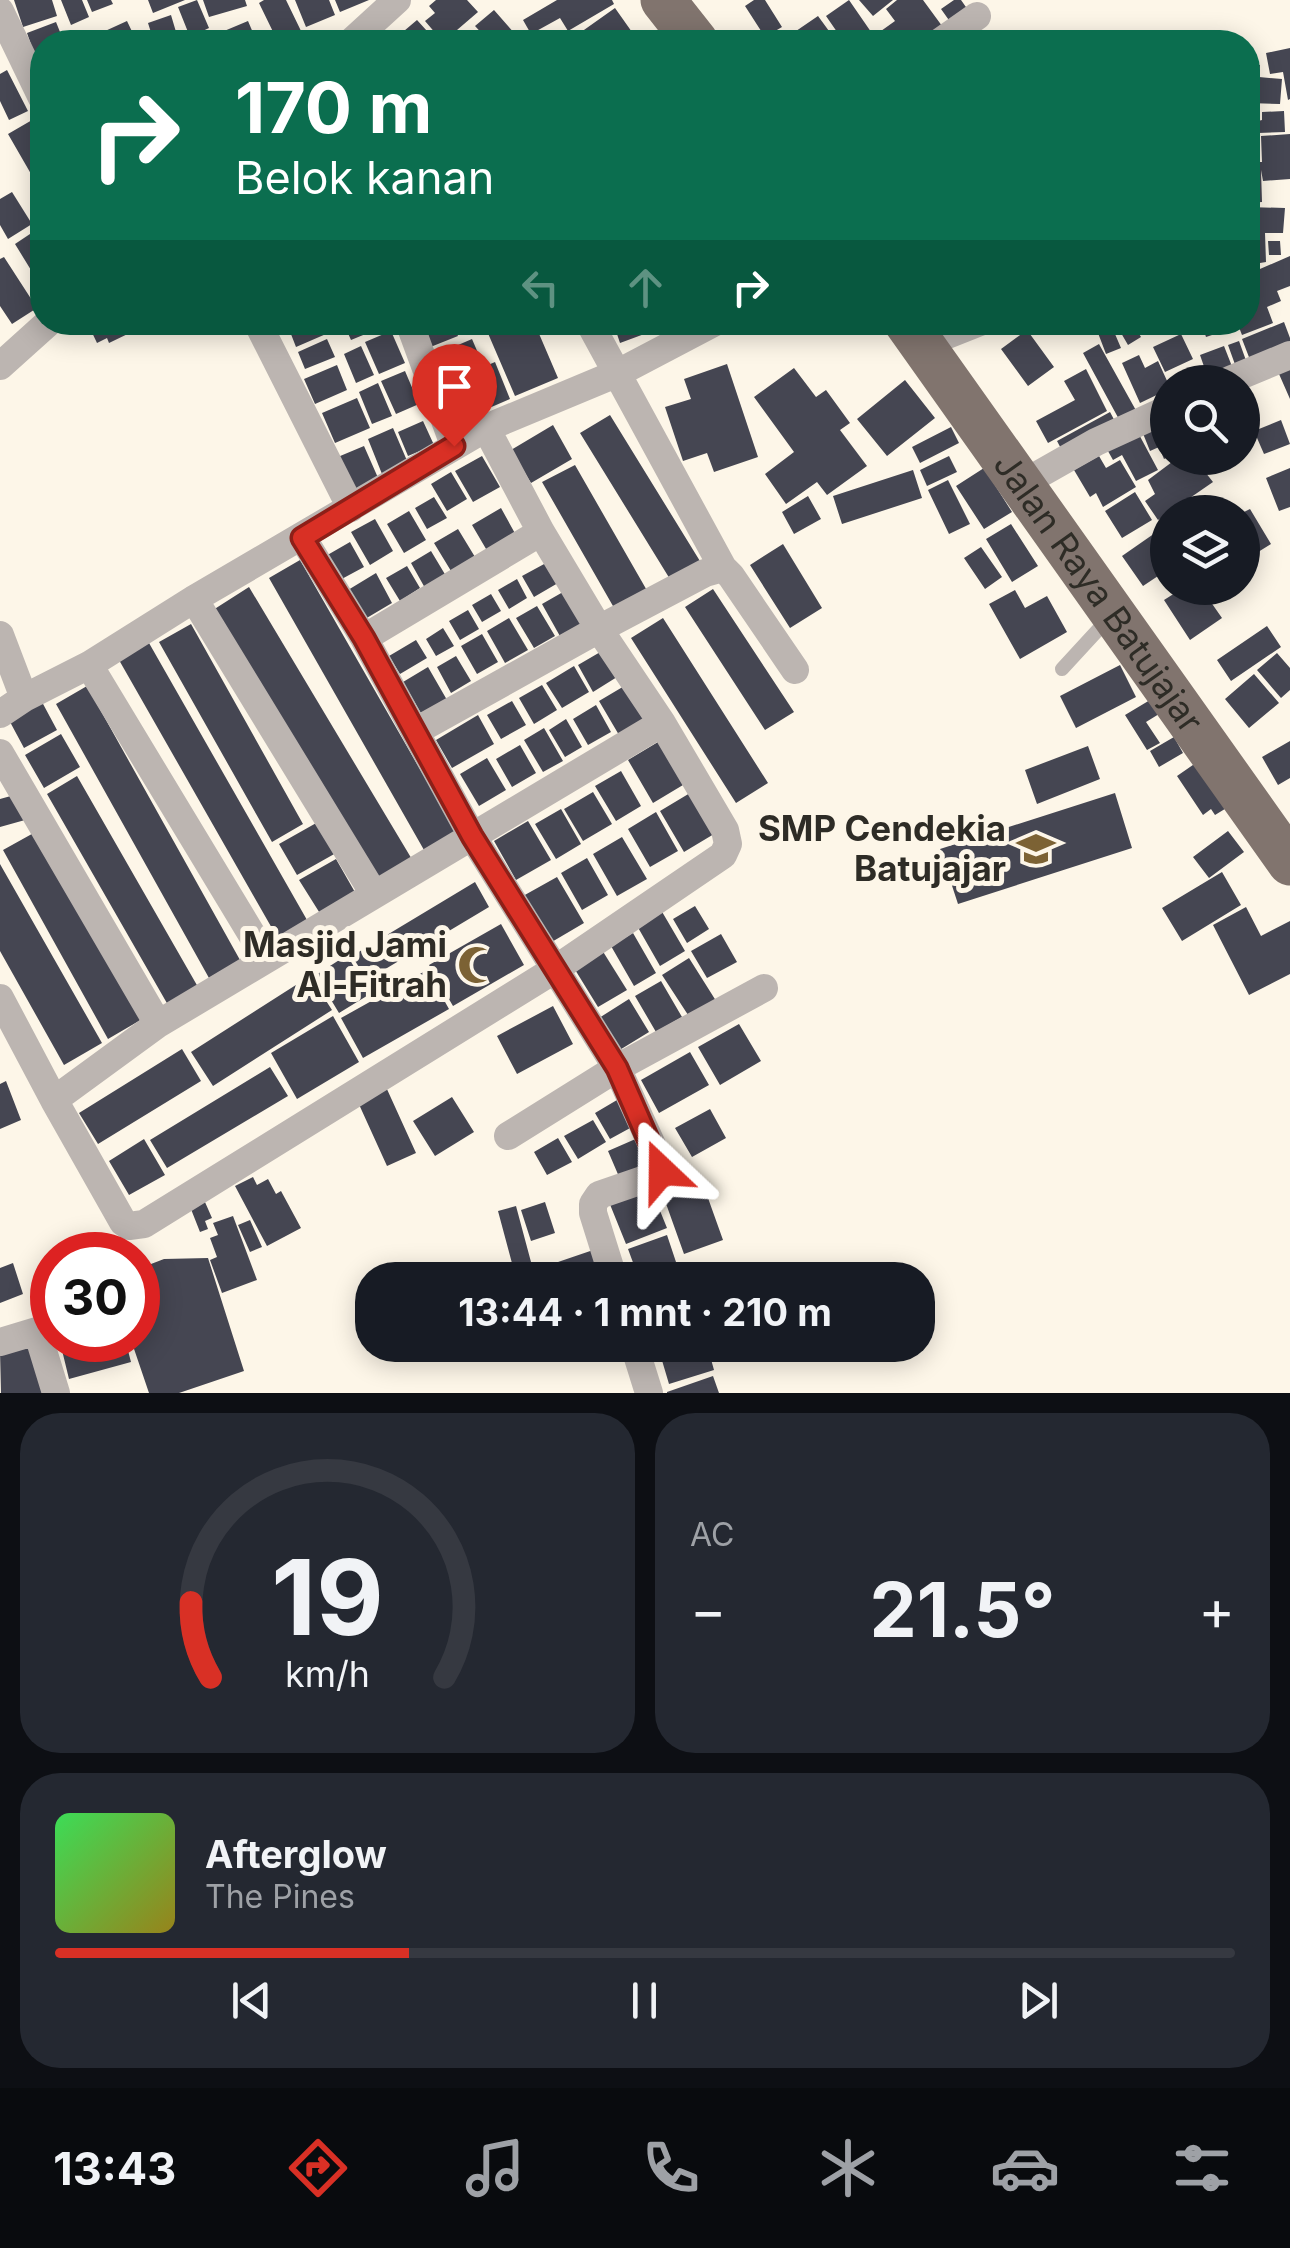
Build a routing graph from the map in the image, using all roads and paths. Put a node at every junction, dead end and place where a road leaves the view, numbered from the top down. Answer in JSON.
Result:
{"nodes":[{"id":1,"x":397,"y":0,"type":"edge"},
{"id":2,"x":664,"y":0,"type":"edge"},
{"id":3,"x":0,"y":11,"type":"edge"},
{"id":4,"x":977,"y":16,"type":"dead end"},
{"id":5,"x":363,"y":30,"type":"edge"},
{"id":6,"x":687,"y":30,"type":"edge"},
{"id":7,"x":957,"y":30,"type":"edge"},
{"id":8,"x":30,"y":73,"type":"edge"},
{"id":9,"x":34,"y":335,"type":"edge"},
{"id":10,"x":264,"y":335,"type":"edge"},
{"id":11,"x":414,"y":335,"type":"edge"},
{"id":12,"x":596,"y":335,"type":"edge"},
{"id":13,"x":691,"y":335,"type":"edge"},
{"id":14,"x":915,"y":335,"type":"edge"},
{"id":15,"x":1290,"y":355,"type":"edge"},
{"id":16,"x":0,"y":366,"type":"edge"},
{"id":17,"x":1260,"y":367,"type":"edge"},
{"id":18,"x":618,"y":373,"type":"junction"},
{"id":19,"x":1150,"y":416,"type":"edge"},
{"id":20,"x":486,"y":428,"type":"junction"},
{"id":21,"x":454,"y":446,"type":"junction"},
{"id":22,"x":1020,"y":485,"type":"junction"},
{"id":23,"x":350,"y":508,"type":"junction"},
{"id":24,"x":541,"y":532,"type":"junction"},
{"id":25,"x":302,"y":538,"type":"junction"},
{"id":26,"x":723,"y":568,"type":"junction"},
{"id":27,"x":194,"y":599,"type":"junction"},
{"id":28,"x":1112,"y":615,"type":"junction"},
{"id":29,"x":599,"y":628,"type":"junction"},
{"id":30,"x":0,"y":635,"type":"edge"},
{"id":31,"x":364,"y":638,"type":"junction"},
{"id":32,"x":89,"y":665,"type":"junction"},
{"id":33,"x":794,"y":670,"type":"dead end"},
{"id":34,"x":1062,"y":670,"type":"dead end"},
{"id":35,"x":24,"y":698,"type":"junction"},
{"id":36,"x":0,"y":714,"type":"edge"},
{"id":37,"x":662,"y":723,"type":"junction"},
{"id":38,"x":416,"y":731,"type":"junction"},
{"id":39,"x":0,"y":753,"type":"edge"},
{"id":40,"x":472,"y":836,"type":"junction"},
{"id":41,"x":1290,"y":863,"type":"edge"},
{"id":42,"x":374,"y":894,"type":"junction"},
{"id":43,"x":266,"y":958,"type":"junction"},
{"id":44,"x":554,"y":970,"type":"junction"},
{"id":45,"x":764,"y":988,"type":"dead end"},
{"id":46,"x":0,"y":998,"type":"edge"},
{"id":47,"x":158,"y":1024,"type":"junction"},
{"id":48,"x":617,"y":1068,"type":"junction"},
{"id":49,"x":54,"y":1100,"type":"junction"},
{"id":50,"x":508,"y":1136,"type":"dead end"},
{"id":51,"x":608,"y":1262,"type":"edge"},
{"id":52,"x":0,"y":1342,"type":"edge"},
{"id":53,"x":639,"y":1362,"type":"edge"},
{"id":54,"x":56,"y":1393,"type":"edge"},
{"id":55,"x":649,"y":1393,"type":"edge"}],
"edges":[{"from":1,"to":5,"type":"street"},
{"from":2,"to":6,"type":"highway"},
{"from":3,"to":8,"type":"street"},
{"from":4,"to":7,"type":"street"},
{"from":9,"to":16,"type":"street"},
{"from":10,"to":23,"type":"street"},
{"from":11,"to":21,"type":"street"},
{"from":12,"to":18,"type":"street"},
{"from":13,"to":18,"type":"street"},
{"from":14,"to":22,"type":"highway","name":"Jalan Raya Batujajar"},
{"from":15,"to":17,"type":"street"},
{"from":18,"to":20,"type":"street"},
{"from":18,"to":26,"type":"street"},
{"from":19,"to":22,"type":"street"},
{"from":20,"to":21,"type":"street"},
{"from":20,"to":24,"type":"street"},
{"from":21,"to":23,"type":"street"},
{"from":22,"to":28,"type":"highway","name":"Jalan Raya Batujajar"},
{"from":23,"to":25,"type":"street"},
{"from":24,"to":29,"type":"street"},
{"from":24,"to":31,"type":"street"},
{"from":25,"to":27,"type":"street"},
{"from":25,"to":31,"type":"street"},
{"from":26,"to":29,"type":"street"},
{"from":26,"to":33,"type":"street"},
{"from":27,"to":32,"type":"street"},
{"from":27,"to":42,"type":"street"},
{"from":28,"to":34,"type":"lane"},
{"from":28,"to":41,"type":"highway","name":"Jalan Raya Batujajar"},
{"from":29,"to":37,"type":"street"},
{"from":29,"to":38,"type":"street"},
{"from":30,"to":35,"type":"street"},
{"from":31,"to":38,"type":"street"},
{"from":32,"to":35,"type":"street"},
{"from":32,"to":43,"type":"street"},
{"from":35,"to":36,"type":"street"},
{"from":37,"to":40,"type":"street"},
{"from":37,"to":44,"type":"street"},
{"from":38,"to":40,"type":"street"},
{"from":39,"to":47,"type":"street"},
{"from":40,"to":42,"type":"street"},
{"from":40,"to":44,"type":"street"},
{"from":42,"to":43,"type":"street"},
{"from":43,"to":47,"type":"street"},
{"from":44,"to":48,"type":"street"},
{"from":44,"to":49,"type":"street"},
{"from":45,"to":48,"type":"street"},
{"from":46,"to":49,"type":"street"},
{"from":47,"to":49,"type":"street"},
{"from":48,"to":50,"type":"street"},
{"from":48,"to":51,"type":"street"},
{"from":52,"to":54,"type":"street"},
{"from":53,"to":55,"type":"street"}]}
